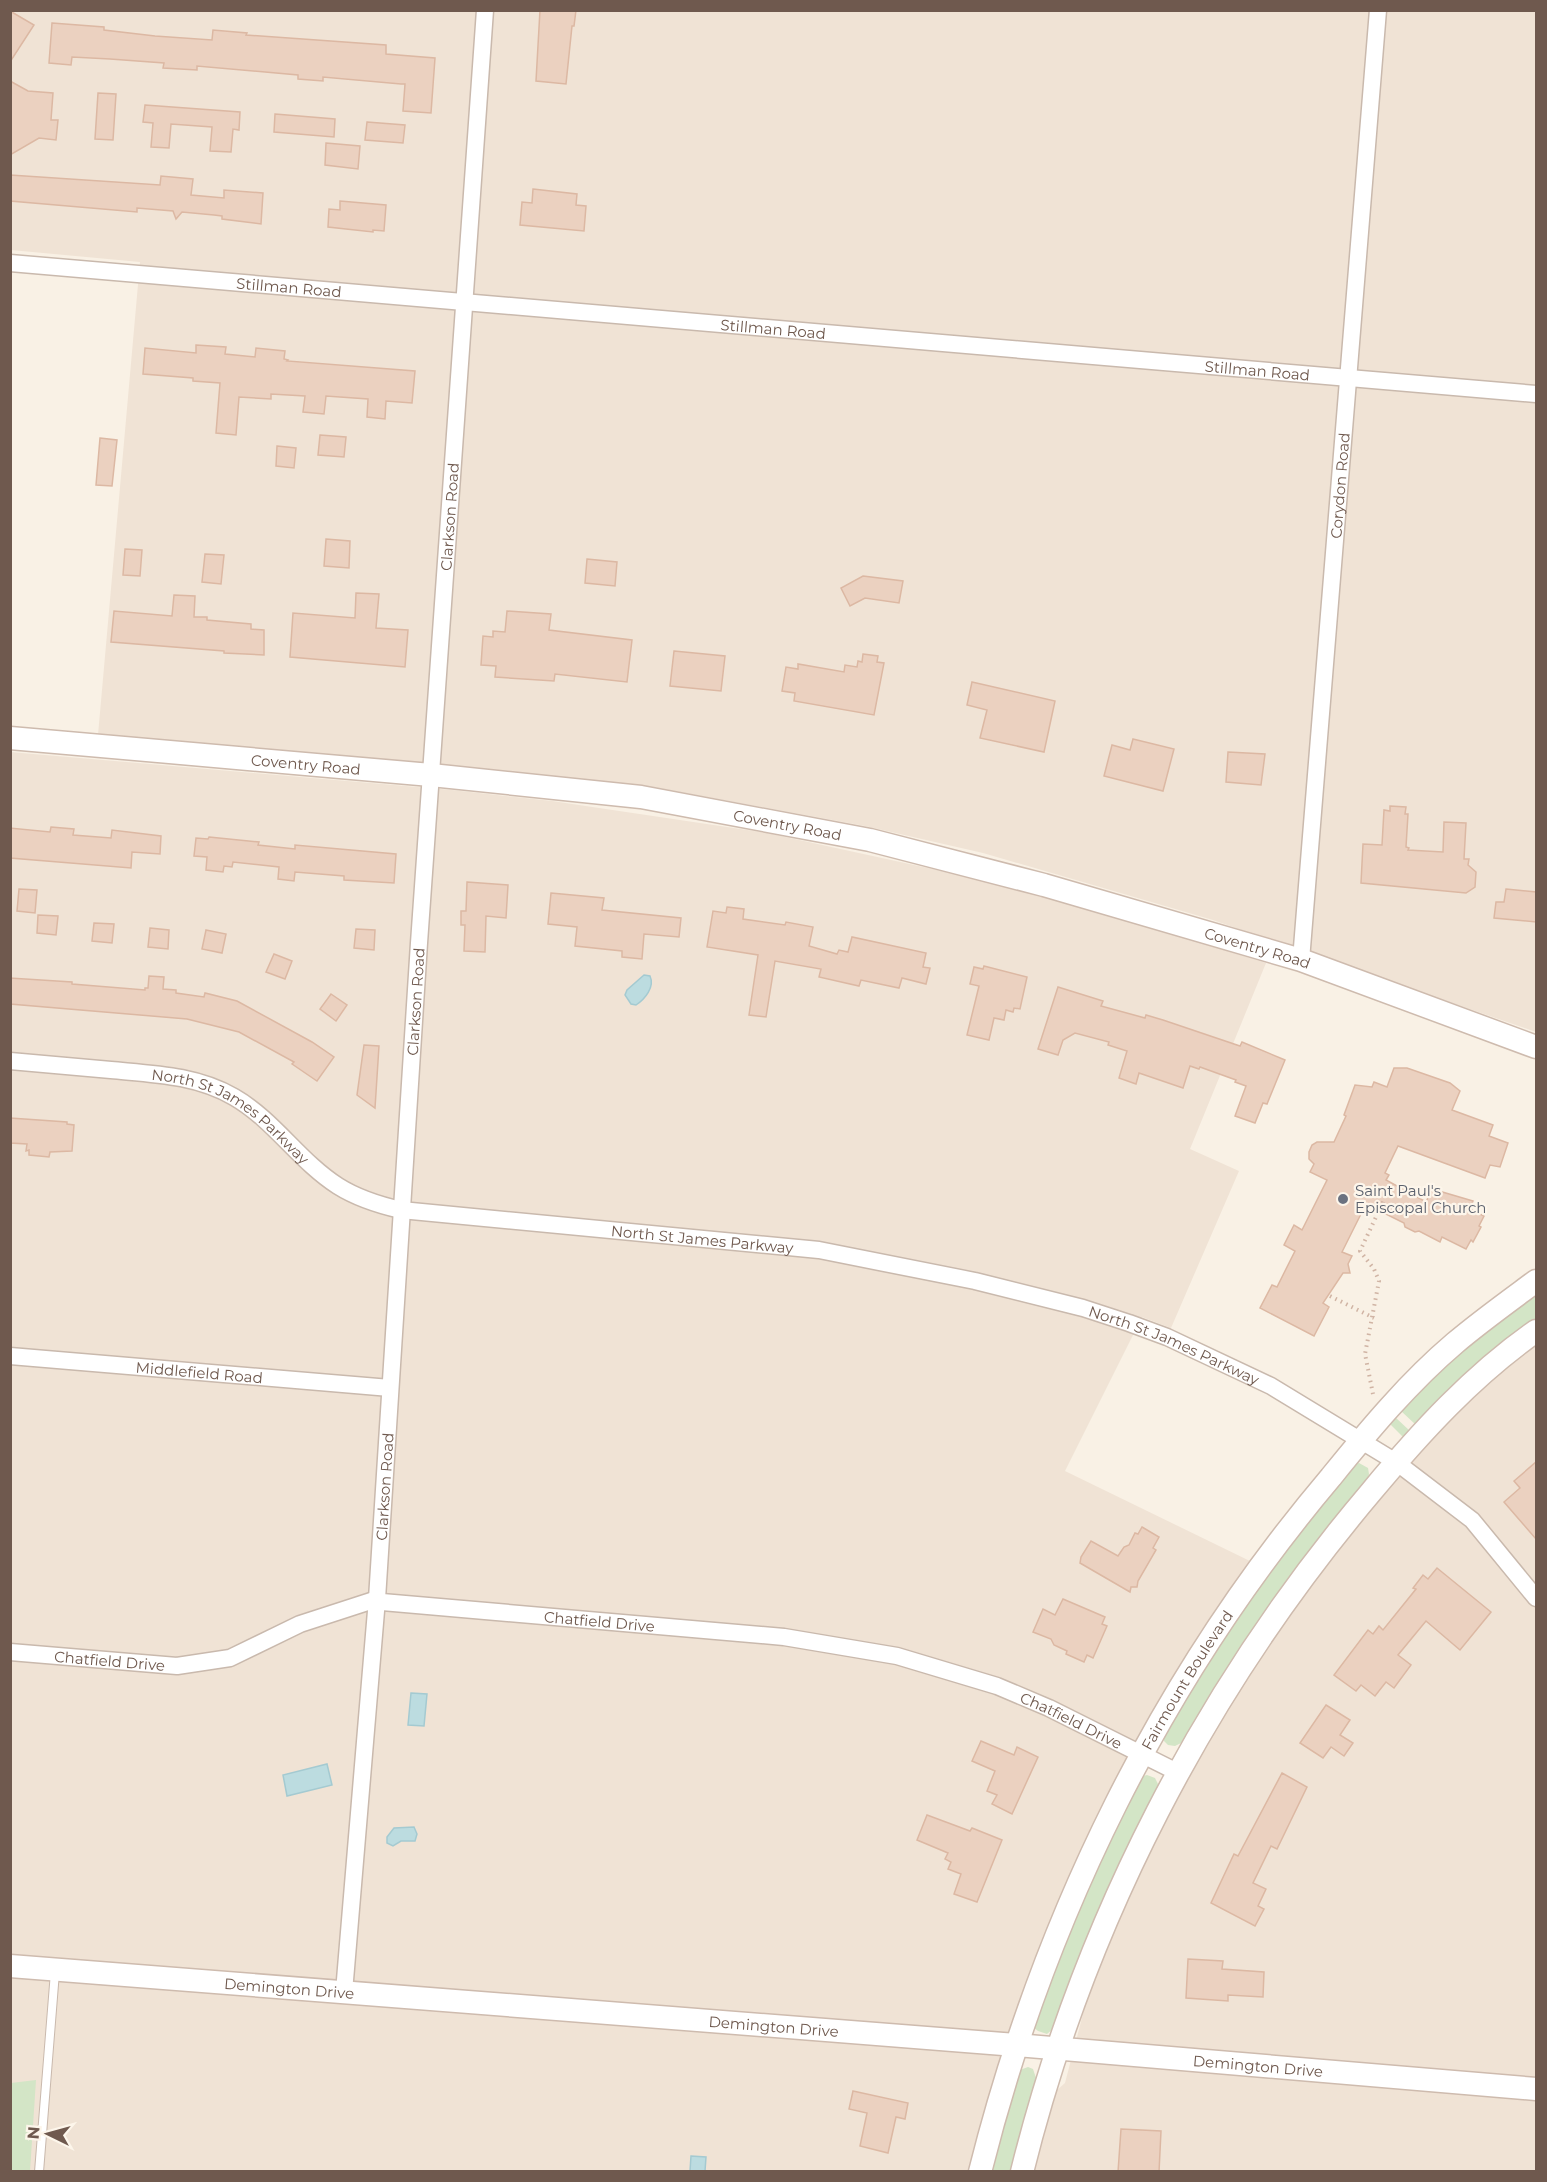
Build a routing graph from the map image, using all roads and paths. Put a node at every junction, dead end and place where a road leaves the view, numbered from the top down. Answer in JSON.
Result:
{"nodes":[{"id":1,"x":474,"y":10,"type":"edge"},
{"id":2,"x":1378,"y":10,"type":"edge"},
{"id":3,"x":485,"y":11,"type":"edge"},
{"id":4,"x":10,"y":263,"type":"edge"},
{"id":5,"x":465,"y":302,"type":"junction"},
{"id":6,"x":1349,"y":378,"type":"junction"},
{"id":7,"x":1536,"y":394,"type":"edge"},
{"id":8,"x":10,"y":738,"type":"edge"},
{"id":9,"x":431,"y":775,"type":"junction"},
{"id":10,"x":1300,"y":960,"type":"junction"},
{"id":11,"x":1536,"y":1047,"type":"edge"},
{"id":12,"x":10,"y":1061,"type":"edge"},
{"id":13,"x":1384,"y":1200,"type":"dead end"},
{"id":14,"x":401,"y":1210,"type":"junction"},
{"id":15,"x":1536,"y":1281,"type":"edge"},
{"id":16,"x":1330,"y":1296,"type":"dead end"},
{"id":17,"x":1374,"y":1318,"type":"junction"},
{"id":18,"x":1536,"y":1331,"type":"edge"},
{"id":19,"x":10,"y":1356,"type":"edge"},
{"id":20,"x":390,"y":1388,"type":"junction"},
{"id":21,"x":1374,"y":1394,"type":"dead end"},
{"id":22,"x":1362,"y":1441,"type":"junction"},
{"id":23,"x":1396,"y":1462,"type":"junction"},
{"id":24,"x":1536,"y":1598,"type":"edge"},
{"id":25,"x":377,"y":1599,"type":"junction"},
{"id":26,"x":10,"y":1652,"type":"edge"},
{"id":27,"x":1142,"y":1754,"type":"junction"},
{"id":28,"x":1179,"y":1773,"type":"junction"},
{"id":29,"x":10,"y":1966,"type":"edge"},
{"id":30,"x":55,"y":1970,"type":"junction"},
{"id":31,"x":344,"y":1992,"type":"junction"},
{"id":32,"x":1016,"y":2045,"type":"junction"},
{"id":33,"x":1058,"y":2049,"type":"junction"},
{"id":34,"x":1536,"y":2089,"type":"edge"},
{"id":35,"x":39,"y":2172,"type":"edge"},
{"id":36,"x":980,"y":2172,"type":"edge"},
{"id":37,"x":1022,"y":2172,"type":"edge"}],
"edges":[{"from":1,"to":3,"type":"street"},
{"from":2,"to":6,"type":"street","name":"Corydon Road"},
{"from":3,"to":5,"type":"street","name":"Clarkson Road"},
{"from":4,"to":5,"type":"street","name":"Stillman Road"},
{"from":5,"to":6,"type":"street","name":"Stillman Road"},
{"from":5,"to":9,"type":"street","name":"Clarkson Road"},
{"from":6,"to":7,"type":"street","name":"Stillman Road"},
{"from":6,"to":10,"type":"street","name":"Corydon Road"},
{"from":8,"to":9,"type":"street","name":"Coventry Road"},
{"from":9,"to":10,"type":"street","name":"Coventry Road"},
{"from":9,"to":14,"type":"street","name":"Clarkson Road"},
{"from":10,"to":11,"type":"street","name":"Coventry Road"},
{"from":12,"to":14,"type":"street","name":"North St James Parkway"},
{"from":13,"to":17,"type":"path"},
{"from":14,"to":20,"type":"street","name":"Clarkson Road"},
{"from":14,"to":22,"type":"street","name":"North St James Parkway"},
{"from":15,"to":22,"type":"street","name":"Fairmount Boulevard"},
{"from":16,"to":17,"type":"path"},
{"from":17,"to":21,"type":"path"},
{"from":18,"to":23,"type":"street"},
{"from":19,"to":20,"type":"street","name":"Middlefield Road"},
{"from":20,"to":25,"type":"street","name":"Clarkson Road"},
{"from":22,"to":23,"type":"street","name":"North St James Parkway"},
{"from":22,"to":27,"type":"street","name":"Fairmount Boulevard"},
{"from":23,"to":24,"type":"street","name":"North St James Parkway"},
{"from":23,"to":28,"type":"street"},
{"from":25,"to":26,"type":"street","name":"Chatfield Drive"},
{"from":25,"to":27,"type":"street","name":"Chatfield Drive"},
{"from":25,"to":31,"type":"street","name":"Clarkson Road"},
{"from":27,"to":28,"type":"street","name":"Chatfield Drive"},
{"from":27,"to":32,"type":"street","name":"Fairmount Boulevard"},
{"from":28,"to":33,"type":"street"},
{"from":29,"to":30,"type":"street","name":"Demington Drive"},
{"from":30,"to":31,"type":"street","name":"Demington Drive"},
{"from":30,"to":35,"type":"lane"},
{"from":31,"to":32,"type":"street","name":"Demington Drive"},
{"from":32,"to":33,"type":"street","name":"Demington Drive"},
{"from":32,"to":36,"type":"street","name":"Fairmount Boulevard"},
{"from":33,"to":34,"type":"street","name":"Demington Drive"},
{"from":33,"to":37,"type":"street"}]}
